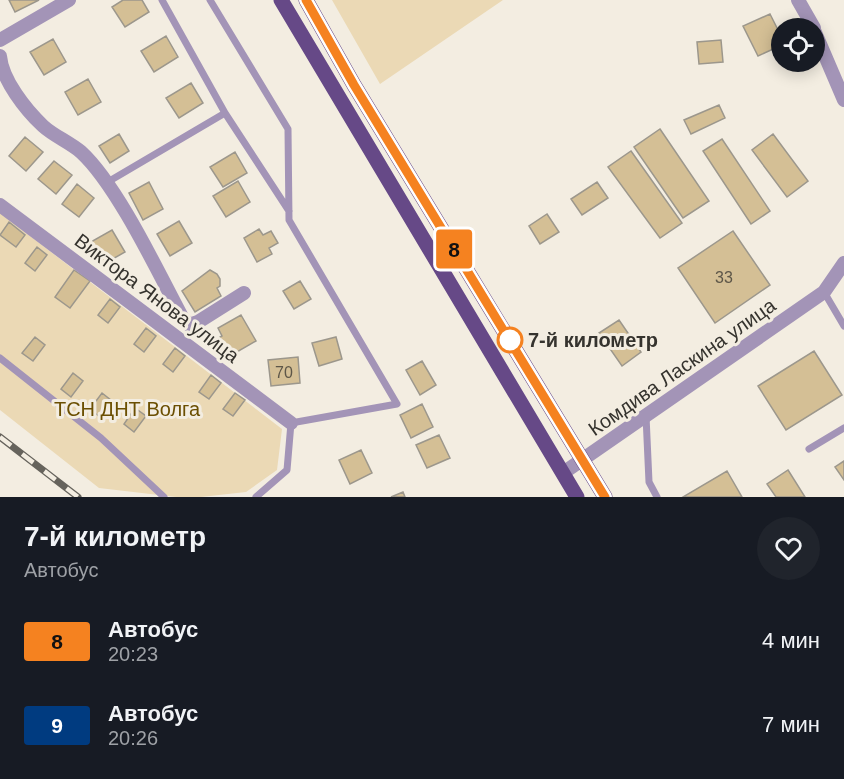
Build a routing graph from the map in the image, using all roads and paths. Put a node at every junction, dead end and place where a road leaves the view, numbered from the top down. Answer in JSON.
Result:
{"nodes":[{"id":1,"x":69,"y":0,"type":"edge"},
{"id":2,"x":162,"y":0,"type":"edge"},
{"id":3,"x":210,"y":0,"type":"edge"},
{"id":4,"x":280,"y":0,"type":"edge"},
{"id":5,"x":306,"y":0,"type":"edge"},
{"id":6,"x":798,"y":0,"type":"edge"},
{"id":7,"x":808,"y":18,"type":"edge"},
{"id":8,"x":0,"y":40,"type":"edge"},
{"id":9,"x":825,"y":55,"type":"edge"},
{"id":10,"x":0,"y":56,"type":"edge"},
{"id":11,"x":844,"y":100,"type":"edge"},
{"id":12,"x":225,"y":113,"type":"junction"},
{"id":13,"x":105,"y":183,"type":"junction"},
{"id":14,"x":0,"y":205,"type":"edge"},
{"id":15,"x":289,"y":211,"type":"junction"},
{"id":16,"x":844,"y":263,"type":"edge"},
{"id":17,"x":824,"y":292,"type":"junction"},
{"id":18,"x":244,"y":293,"type":"dead end"},
{"id":19,"x":844,"y":326,"type":"edge"},
{"id":20,"x":0,"y":358,"type":"edge"},
{"id":21,"x":646,"y":416,"type":"junction"},
{"id":22,"x":291,"y":423,"type":"junction"},
{"id":23,"x":844,"y":428,"type":"edge"},
{"id":24,"x":809,"y":449,"type":"dead end"},
{"id":25,"x":583,"y":460,"type":"junction"},
{"id":26,"x":563,"y":473,"type":"junction"},
{"id":27,"x":164,"y":497,"type":"edge"},
{"id":28,"x":256,"y":497,"type":"edge"},
{"id":29,"x":577,"y":497,"type":"edge"},
{"id":30,"x":605,"y":497,"type":"edge"},
{"id":31,"x":657,"y":497,"type":"edge"}],
"edges":[{"from":1,"to":8,"type":"street"},
{"from":2,"to":12,"type":"lane"},
{"from":3,"to":15,"type":"lane"},
{"from":4,"to":26,"type":"main road"},
{"from":5,"to":25,"type":"main road"},
{"from":6,"to":7,"type":"street"},
{"from":9,"to":11,"type":"street"},
{"from":10,"to":13,"type":"street"},
{"from":12,"to":13,"type":"lane"},
{"from":12,"to":15,"type":"lane"},
{"from":13,"to":18,"type":"street"},
{"from":14,"to":22,"type":"street","name":"Виктора Янова улица"},
{"from":15,"to":22,"type":"lane"},
{"from":16,"to":17,"type":"street"},
{"from":17,"to":19,"type":"lane"},
{"from":17,"to":21,"type":"street","name":"Комдива Ласкина улица"},
{"from":20,"to":27,"type":"lane"},
{"from":21,"to":25,"type":"street","name":"Комдива Ласкина улица"},
{"from":21,"to":31,"type":"lane"},
{"from":22,"to":28,"type":"lane"},
{"from":23,"to":24,"type":"lane"},
{"from":25,"to":26,"type":"street","name":"Комдива Ласкина улица"},
{"from":25,"to":30,"type":"main road"},
{"from":26,"to":29,"type":"main road"}]}
